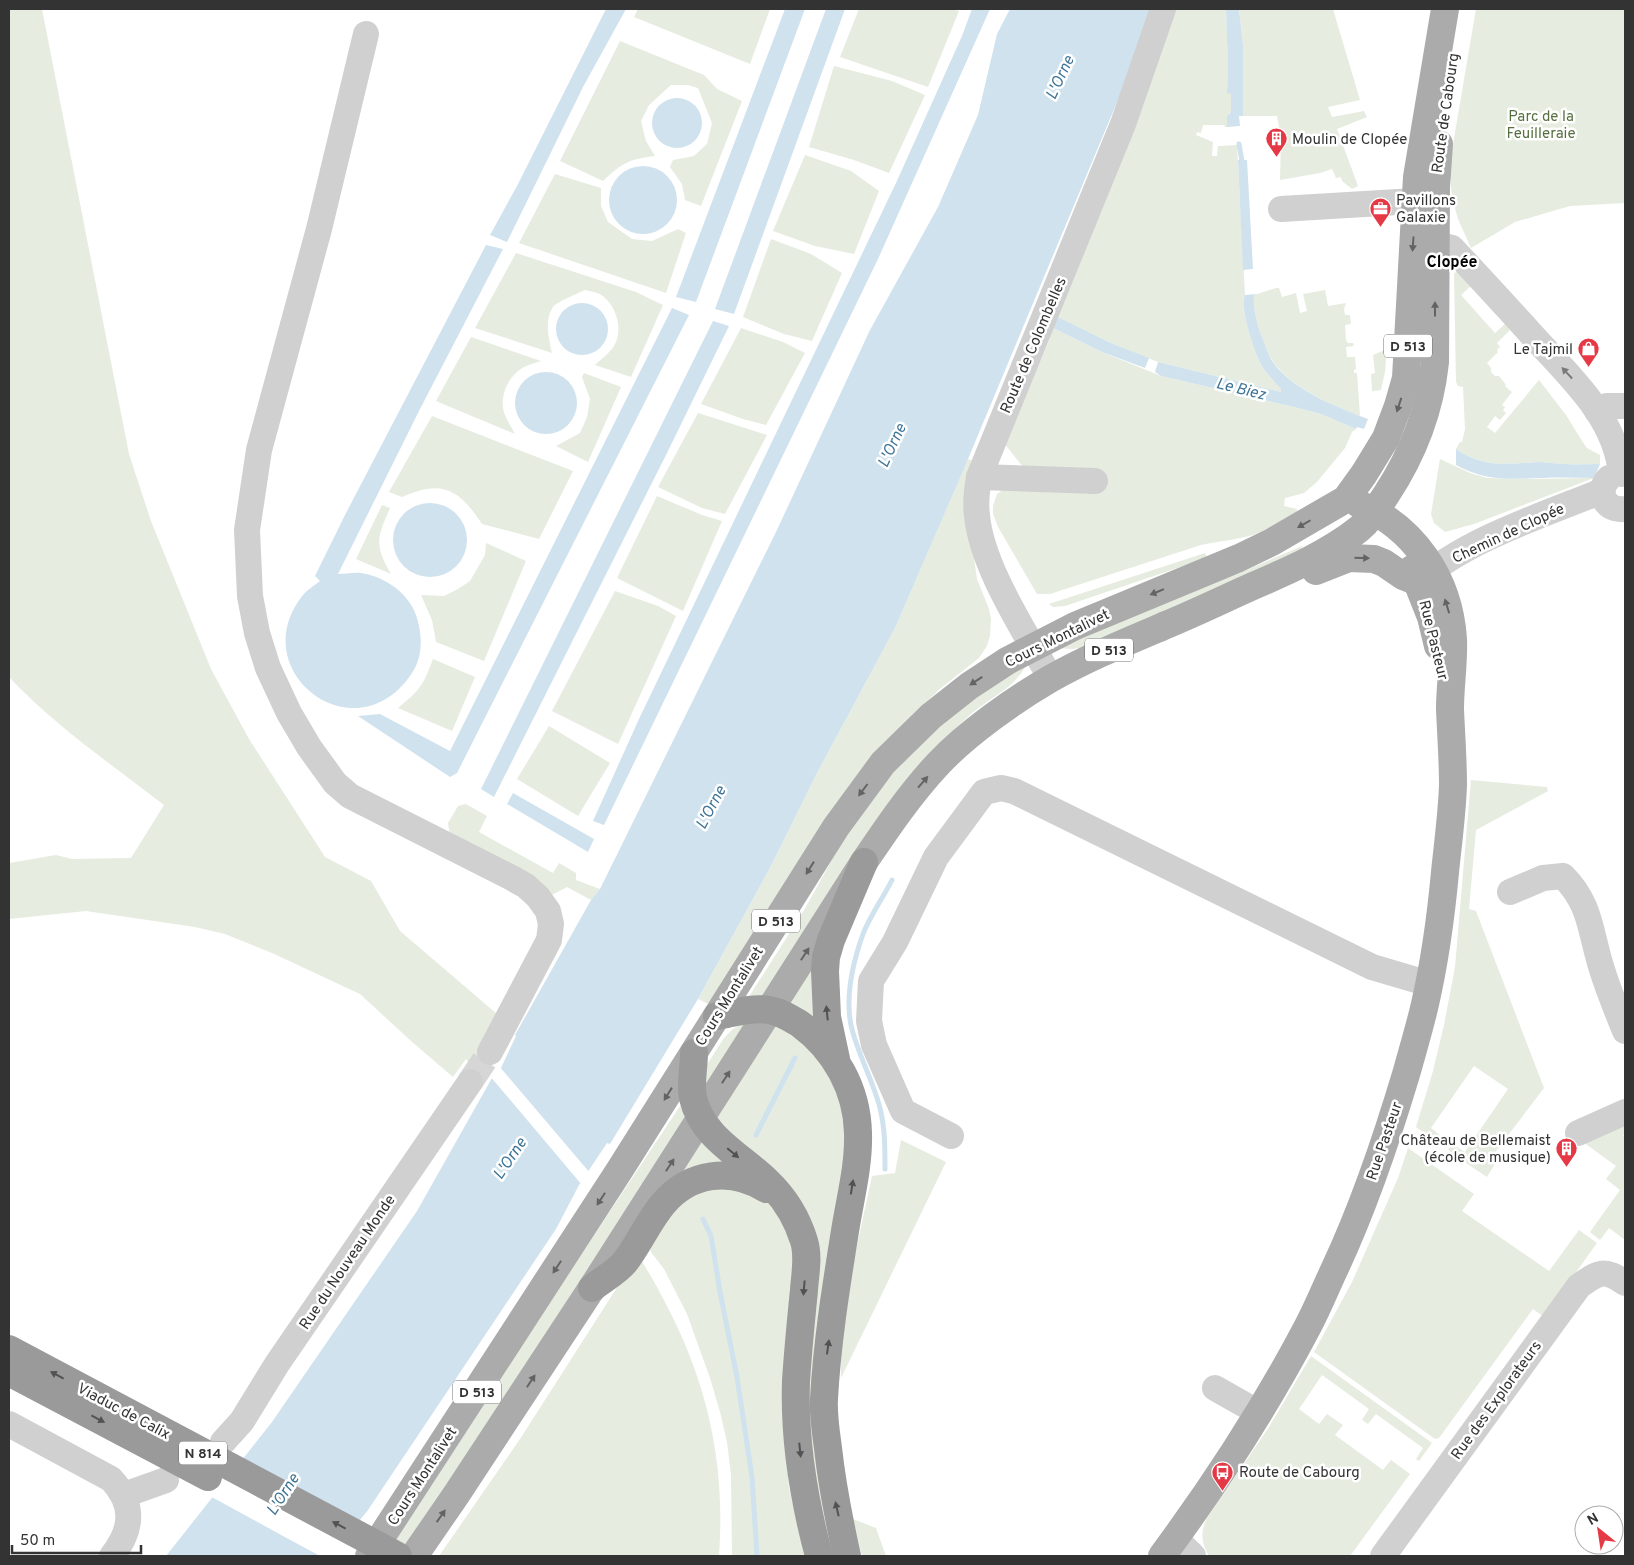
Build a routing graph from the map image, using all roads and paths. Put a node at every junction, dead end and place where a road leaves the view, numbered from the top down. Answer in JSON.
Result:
{"nodes":[{"id":1,"x":1163,"y":9,"type":"edge"},
{"id":2,"x":1444,"y":9,"type":"edge"},
{"id":3,"x":1460,"y":9,"type":"edge"},
{"id":4,"x":366,"y":34,"type":"dead end"},
{"id":5,"x":1415,"y":201,"type":"junction"},
{"id":6,"x":1281,"y":209,"type":"dead end"},
{"id":7,"x":1435,"y":244,"type":"junction"},
{"id":8,"x":1625,"y":406,"type":"edge"},
{"id":9,"x":1598,"y":411,"type":"junction"},
{"id":10,"x":1620,"y":443,"type":"edge"},
{"id":11,"x":1405,"y":465,"type":"junction"},
{"id":12,"x":979,"y":477,"type":"junction"},
{"id":13,"x":1616,"y":480,"type":"edge"},
{"id":14,"x":1095,"y":481,"type":"dead end"},
{"id":15,"x":1346,"y":498,"type":"junction"},
{"id":16,"x":1625,"y":509,"type":"edge"},
{"id":17,"x":1368,"y":520,"type":"junction"},
{"id":18,"x":1417,"y":547,"type":"junction"},
{"id":19,"x":1425,"y":575,"type":"junction"},
{"id":20,"x":1168,"y":624,"type":"junction"},
{"id":21,"x":1033,"y":646,"type":"junction"},
{"id":22,"x":1051,"y":679,"type":"junction"},
{"id":23,"x":864,"y":862,"type":"junction"},
{"id":24,"x":1510,"y":892,"type":"dead end"},
{"id":25,"x":1430,"y":982,"type":"junction"},
{"id":26,"x":769,"y":1010,"type":"junction"},
{"id":27,"x":717,"y":1016,"type":"junction"},
{"id":28,"x":1625,"y":1032,"type":"edge"},
{"id":29,"x":490,"y":1052,"type":"tunnel mouth"},
{"id":30,"x":694,"y":1053,"type":"junction"},
{"id":31,"x":836,"y":1060,"type":"junction"},
{"id":32,"x":470,"y":1082,"type":"tunnel mouth"},
{"id":33,"x":1625,"y":1112,"type":"edge"},
{"id":34,"x":700,"y":1118,"type":"junction"},
{"id":35,"x":1578,"y":1133,"type":"dead end"},
{"id":36,"x":951,"y":1136,"type":"dead end"},
{"id":37,"x":800,"y":1228,"type":"junction"},
{"id":38,"x":1625,"y":1283,"type":"edge"},
{"id":39,"x":592,"y":1288,"type":"junction"},
{"id":40,"x":9,"y":1350,"type":"edge"},
{"id":41,"x":9,"y":1372,"type":"edge"},
{"id":42,"x":1215,"y":1388,"type":"dead end"},
{"id":43,"x":1259,"y":1413,"type":"junction"},
{"id":44,"x":9,"y":1424,"type":"edge"},
{"id":45,"x":223,"y":1442,"type":"dead end"},
{"id":46,"x":166,"y":1480,"type":"dead end"},
{"id":47,"x":124,"y":1495,"type":"junction"},
{"id":48,"x":1176,"y":1551,"type":"edge"},
{"id":49,"x":112,"y":1556,"type":"edge"},
{"id":50,"x":358,"y":1556,"type":"edge"},
{"id":51,"x":369,"y":1556,"type":"edge"},
{"id":52,"x":398,"y":1556,"type":"edge"},
{"id":53,"x":414,"y":1556,"type":"edge"},
{"id":54,"x":818,"y":1556,"type":"edge"},
{"id":55,"x":847,"y":1556,"type":"edge"},
{"id":56,"x":1383,"y":1556,"type":"edge"}],
"edges":[{"from":1,"to":12,"type":"street","name":"Route de Colombelles"},
{"from":2,"to":5,"type":"main road","name":"Route de Cabourg","number":"D 513"},
{"from":3,"to":7,"type":"main road","name":"Route de Cabourg","number":"D 513"},
{"from":4,"to":29,"type":"street"},
{"from":5,"to":6,"type":"street"},
{"from":5,"to":15,"type":"main road","name":"Route de Cabourg","number":"D 513","one_way":true},
{"from":9,"to":7,"type":"street","one_way":true},
{"from":11,"to":7,"type":"main road","name":"Route de Cabourg","number":"D 513","one_way":true},
{"from":8,"to":9,"type":"street"},
{"from":9,"to":10,"type":"street"},
{"from":10,"to":13,"type":"street"},
{"from":11,"to":17,"type":"main road","name":"Route de Cabourg","number":"D 513"},
{"from":11,"to":18,"type":"main road"},
{"from":12,"to":14,"type":"street"},
{"from":12,"to":21,"type":"street","name":"Route de Colombelles"},
{"from":13,"to":16,"type":"street"},
{"from":13,"to":19,"type":"street","name":"Chemin de Clopée"},
{"from":15,"to":17,"type":"main road","name":"Rue Pasteur"},
{"from":15,"to":21,"type":"main road","name":"Cours Montalivet","number":"D 513","one_way":true},
{"from":17,"to":18,"type":"main road","name":"Rue Pasteur"},
{"from":17,"to":19,"type":"main road","name":"Rue Pasteur"},
{"from":17,"to":20,"type":"main road","number":"D 513"},
{"from":18,"to":19,"type":"main road","name":"Rue Pasteur"},
{"from":20,"to":19,"type":"main road","one_way":true},
{"from":19,"to":25,"type":"main road","name":"Rue Pasteur"},
{"from":20,"to":22,"type":"main road","number":"D 513"},
{"from":21,"to":22,"type":"street","name":"Route de Colombelles"},
{"from":21,"to":27,"type":"main road","name":"Cours Montalivet","number":"D 513","one_way":true},
{"from":23,"to":22,"type":"main road","number":"D 513","one_way":true},
{"from":26,"to":23,"type":"main road","number":"D 513","one_way":true},
{"from":31,"to":23,"type":"highway","one_way":true},
{"from":24,"to":28,"type":"street"},
{"from":25,"to":36,"type":"street"},
{"from":25,"to":43,"type":"main road","name":"Rue Pasteur"},
{"from":26,"to":27,"type":"highway"},
{"from":26,"to":31,"type":"highway"},
{"from":34,"to":26,"type":"main road","number":"D 513","one_way":true},
{"from":27,"to":30,"type":"main road","name":"Cours Montalivet","number":"D 513"},
{"from":30,"to":34,"type":"highway"},
{"from":30,"to":51,"type":"main road","name":"Cours Montalivet","number":"D 513","one_way":true},
{"from":55,"to":31,"type":"highway","one_way":true},
{"from":32,"to":45,"type":"street","name":"Rue du Nouveau Monde"},
{"from":33,"to":35,"type":"street"},
{"from":34,"to":37,"type":"highway","one_way":true},
{"from":39,"to":34,"type":"main road","number":"D 513","one_way":true},
{"from":37,"to":39,"type":"highway"},
{"from":37,"to":54,"type":"highway","one_way":true},
{"from":38,"to":56,"type":"street","name":"Rue des Explorateurs"},
{"from":53,"to":39,"type":"main road","number":"D 513","one_way":true},
{"from":52,"to":40,"type":"highway","name":"Viaduc de Calix","number":"N 814","one_way":true,"bridge":true},
{"from":41,"to":50,"type":"highway","name":"Viaduc de Calix","number":"N 814","one_way":true,"bridge":true},
{"from":42,"to":43,"type":"street"},
{"from":43,"to":48,"type":"main road","name":"Rue Pasteur"},
{"from":44,"to":47,"type":"street"},
{"from":46,"to":47,"type":"street"},
{"from":47,"to":49,"type":"street"}]}
